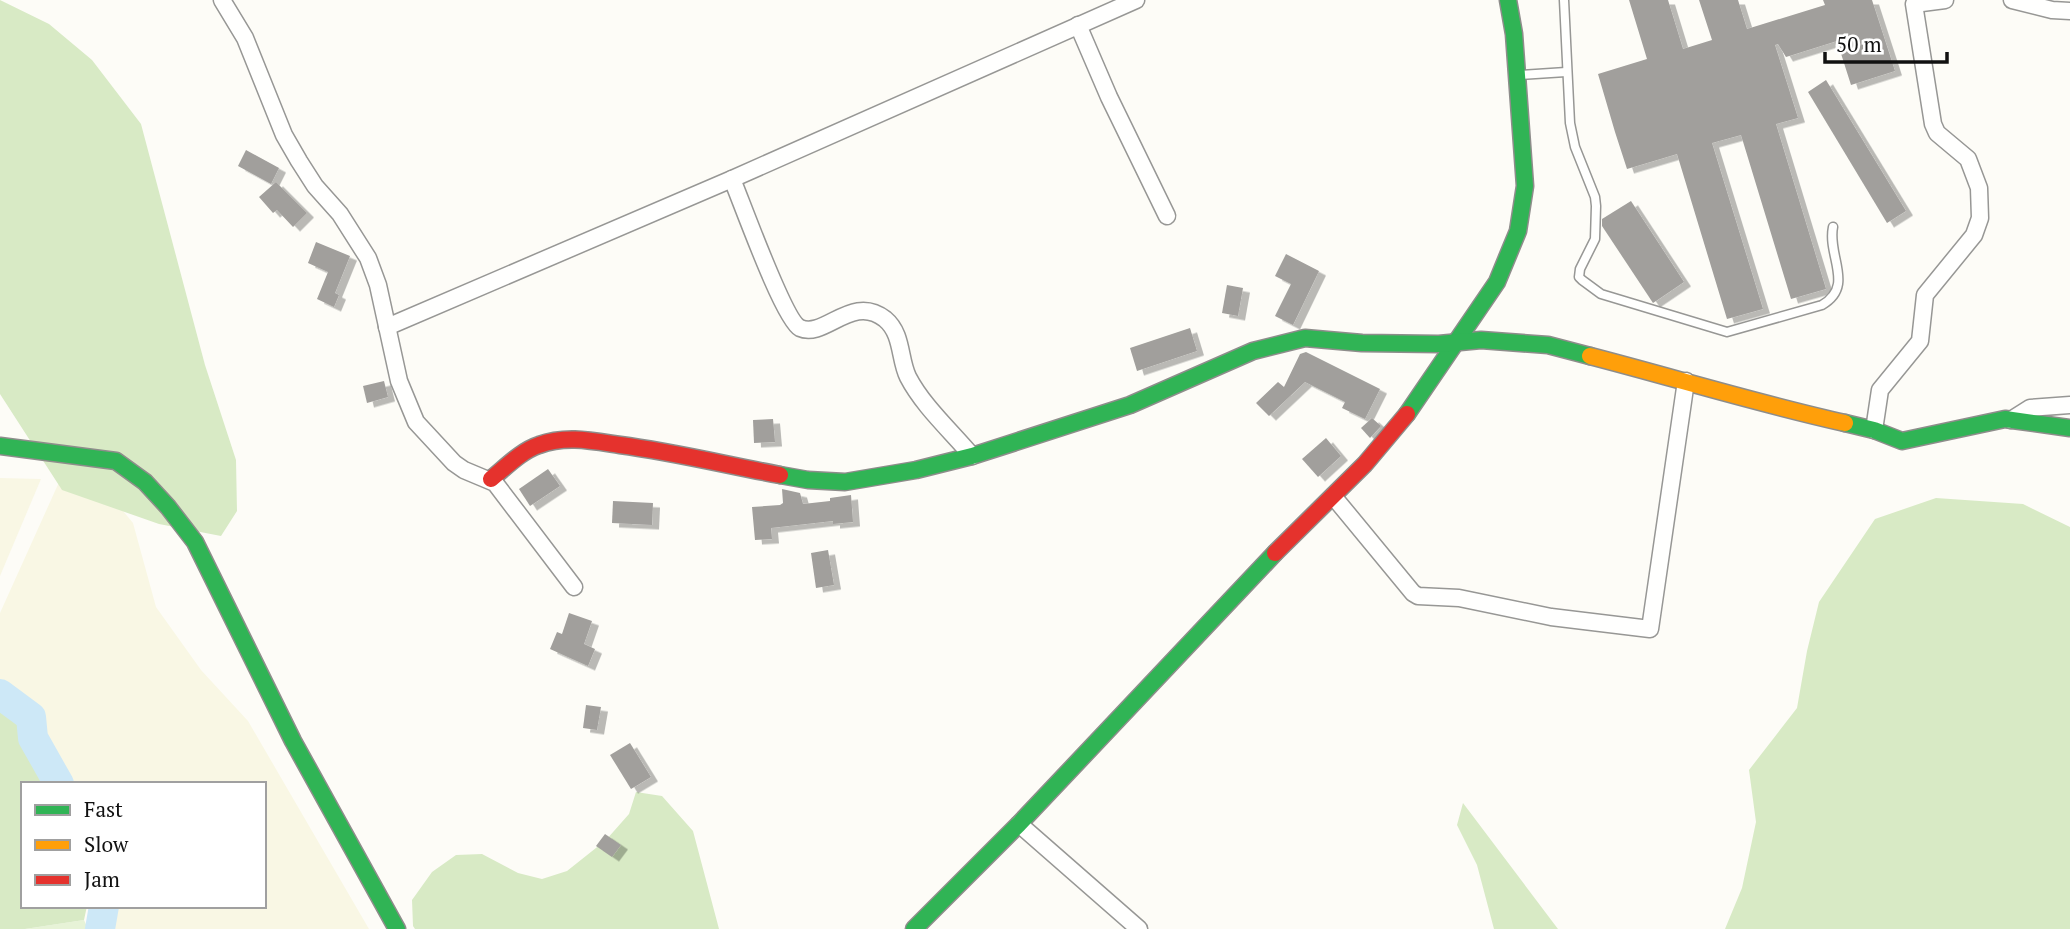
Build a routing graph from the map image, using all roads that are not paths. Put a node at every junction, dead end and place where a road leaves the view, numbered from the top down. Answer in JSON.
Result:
{"nodes":[{"id":1,"x":222,"y":0,"type":"edge"},
{"id":2,"x":1136,"y":0,"type":"edge"},
{"id":3,"x":1508,"y":0,"type":"edge"},
{"id":4,"x":1564,"y":0,"type":"edge"},
{"id":5,"x":1945,"y":0,"type":"edge"},
{"id":6,"x":2012,"y":0,"type":"edge"},
{"id":7,"x":2070,"y":11,"type":"edge"},
{"id":8,"x":1078,"y":25,"type":"junction"},
{"id":9,"x":1566,"y":72,"type":"junction"},
{"id":10,"x":1516,"y":75,"type":"junction"},
{"id":11,"x":732,"y":179,"type":"junction"},
{"id":12,"x":1167,"y":216,"type":"dead end"},
{"id":13,"x":1833,"y":227,"type":"dead end"},
{"id":14,"x":387,"y":327,"type":"junction"},
{"id":15,"x":1457,"y":341,"type":"junction"},
{"id":16,"x":1686,"y":380,"type":"junction"},
{"id":17,"x":2070,"y":405,"type":"edge"},
{"id":18,"x":2011,"y":420,"type":"junction"},
{"id":19,"x":2070,"y":428,"type":"edge"},
{"id":20,"x":1874,"y":430,"type":"junction"},
{"id":21,"x":0,"y":446,"type":"edge"},
{"id":22,"x":972,"y":456,"type":"junction"},
{"id":23,"x":491,"y":480,"type":"junction"},
{"id":24,"x":1333,"y":496,"type":"junction"},
{"id":25,"x":574,"y":587,"type":"dead end"},
{"id":26,"x":1019,"y":824,"type":"junction"},
{"id":27,"x":397,"y":929,"type":"edge"},
{"id":28,"x":915,"y":929,"type":"edge"},
{"id":29,"x":1139,"y":929,"type":"edge"}],
"edges":[{"from":1,"to":14,"type":"street"},
{"from":2,"to":8,"type":"street"},
{"from":3,"to":10,"type":"street"},
{"from":4,"to":9,"type":"lane"},
{"from":5,"to":20,"type":"street"},
{"from":6,"to":7,"type":"street"},
{"from":8,"to":11,"type":"street"},
{"from":8,"to":12,"type":"street"},
{"from":9,"to":10,"type":"lane"},
{"from":9,"to":13,"type":"lane"},
{"from":10,"to":15,"type":"street"},
{"from":11,"to":14,"type":"street"},
{"from":11,"to":22,"type":"street"},
{"from":14,"to":23,"type":"street"},
{"from":15,"to":16,"type":"street"},
{"from":15,"to":22,"type":"street"},
{"from":15,"to":24,"type":"street"},
{"from":16,"to":20,"type":"street"},
{"from":16,"to":24,"type":"street"},
{"from":17,"to":18,"type":"street"},
{"from":18,"to":19,"type":"street"},
{"from":18,"to":20,"type":"street"},
{"from":21,"to":27,"type":"street"},
{"from":22,"to":23,"type":"street"},
{"from":23,"to":25,"type":"street"},
{"from":24,"to":26,"type":"street"},
{"from":26,"to":28,"type":"street"},
{"from":26,"to":29,"type":"street"}]}
